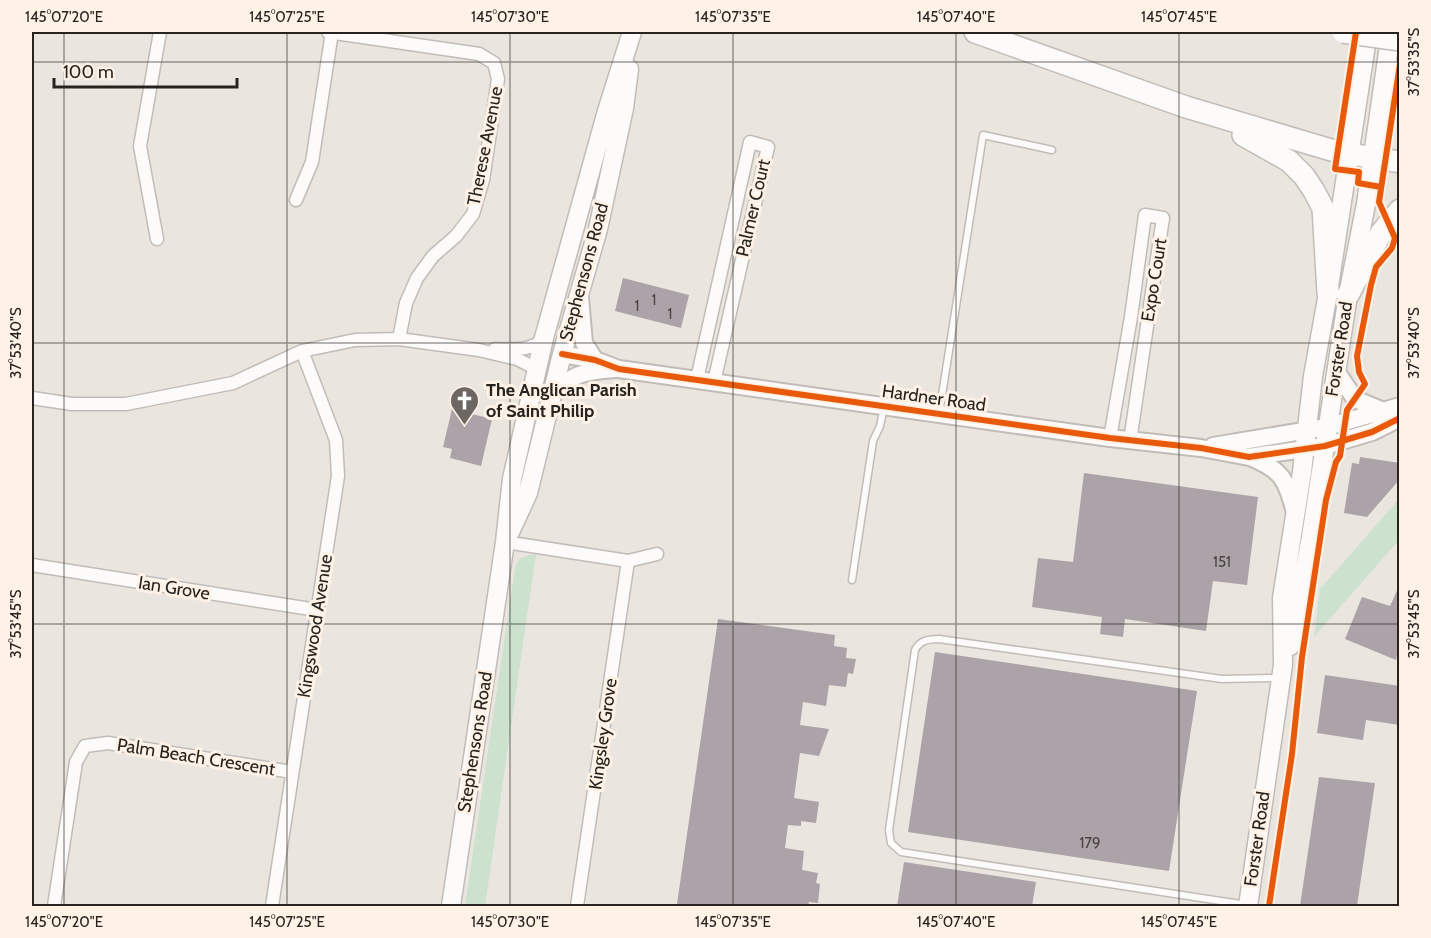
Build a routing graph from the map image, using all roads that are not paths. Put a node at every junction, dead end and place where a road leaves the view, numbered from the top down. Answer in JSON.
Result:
{"nodes":[{"id":1,"x":160,"y":32,"type":"edge"},
{"id":2,"x":330,"y":32,"type":"edge"},
{"id":3,"x":633,"y":32,"type":"edge"},
{"id":4,"x":975,"y":32,"type":"edge"},
{"id":5,"x":1343,"y":32,"type":"edge"},
{"id":6,"x":1368,"y":32,"type":"edge"},
{"id":7,"x":1391,"y":32,"type":"edge"},
{"id":8,"x":1400,"y":40,"type":"edge"},
{"id":9,"x":1186,"y":107,"type":"junction"},
{"id":10,"x":1052,"y":150,"type":"dead end"},
{"id":11,"x":1349,"y":154,"type":"junction"},
{"id":12,"x":1372,"y":159,"type":"junction"},
{"id":13,"x":1400,"y":162,"type":"edge"},
{"id":14,"x":296,"y":200,"type":"dead end"},
{"id":15,"x":1400,"y":210,"type":"edge"},
{"id":16,"x":728,"y":237,"type":"junction"},
{"id":17,"x":157,"y":239,"type":"dead end"},
{"id":18,"x":745,"y":241,"type":"junction"},
{"id":19,"x":580,"y":294,"type":"junction"},
{"id":20,"x":1338,"y":294,"type":"junction"},
{"id":21,"x":1131,"y":318,"type":"junction"},
{"id":22,"x":1148,"y":320,"type":"junction"},
{"id":23,"x":544,"y":338,"type":"junction"},
{"id":24,"x":399,"y":339,"type":"junction"},
{"id":25,"x":479,"y":350,"type":"junction"},
{"id":26,"x":302,"y":351,"type":"junction"},
{"id":27,"x":562,"y":354,"type":"junction"},
{"id":28,"x":594,"y":360,"type":"junction"},
{"id":29,"x":537,"y":369,"type":"junction"},
{"id":30,"x":619,"y":369,"type":"junction"},
{"id":31,"x":1336,"y":371,"type":"junction"},
{"id":32,"x":697,"y":380,"type":"junction"},
{"id":33,"x":714,"y":382,"type":"junction"},
{"id":34,"x":552,"y":394,"type":"junction"},
{"id":35,"x":32,"y":398,"type":"edge"},
{"id":36,"x":884,"y":406,"type":"junction"},
{"id":37,"x":1400,"y":406,"type":"edge"},
{"id":38,"x":1381,"y":411,"type":"junction"},
{"id":39,"x":939,"y":414,"type":"junction"},
{"id":40,"x":1400,"y":418,"type":"edge"},
{"id":41,"x":1327,"y":428,"type":"junction"},
{"id":42,"x":1306,"y":430,"type":"junction"},
{"id":43,"x":1110,"y":438,"type":"junction"},
{"id":44,"x":1130,"y":441,"type":"junction"},
{"id":45,"x":1325,"y":446,"type":"junction"},
{"id":46,"x":1200,"y":448,"type":"junction"},
{"id":47,"x":1305,"y":450,"type":"junction"},
{"id":48,"x":1249,"y":457,"type":"junction"},
{"id":49,"x":1296,"y":513,"type":"junction"},
{"id":50,"x":505,"y":542,"type":"junction"},
{"id":51,"x":657,"y":554,"type":"dead end"},
{"id":52,"x":628,"y":561,"type":"junction"},
{"id":53,"x":32,"y":565,"type":"edge"},
{"id":54,"x":852,"y":580,"type":"dead end"},
{"id":55,"x":317,"y":610,"type":"junction"},
{"id":56,"x":1282,"y":672,"type":"junction"},
{"id":57,"x":292,"y":772,"type":"junction"},
{"id":58,"x":54,"y":906,"type":"edge"},
{"id":59,"x":272,"y":906,"type":"edge"},
{"id":60,"x":451,"y":906,"type":"edge"},
{"id":61,"x":577,"y":906,"type":"edge"},
{"id":62,"x":1248,"y":906,"type":"edge"}],
"edges":[{"from":1,"to":17,"type":"street"},
{"from":2,"to":14,"type":"street"},
{"from":2,"to":24,"type":"street","name":"Therese Avenue"},
{"from":3,"to":19,"type":"main road","name":"Stephensons Road"},
{"from":3,"to":23,"type":"main road","name":"Stephensons Road"},
{"from":4,"to":9,"type":"highway"},
{"from":5,"to":8,"type":"highway","bridge":true},
{"from":6,"to":11,"type":"main road","name":"Forster Road"},
{"from":7,"to":12,"type":"main road","name":"Forster Road"},
{"from":9,"to":11,"type":"highway"},
{"from":9,"to":20,"type":"highway"},
{"from":10,"to":39,"type":"lane"},
{"from":11,"to":12,"type":"highway"},
{"from":11,"to":20,"type":"main road","name":"Forster Road"},
{"from":12,"to":13,"type":"highway"},
{"from":12,"to":20,"type":"main road","name":"Forster Road"},
{"from":15,"to":20,"type":"highway"},
{"from":16,"to":18,"type":"street"},
{"from":16,"to":18,"type":"street","name":"Palmer Court"},
{"from":16,"to":32,"type":"street","name":"Palmer Court"},
{"from":18,"to":33,"type":"street","name":"Palmer Court"},
{"from":19,"to":27,"type":"main road","name":"Stephensons Road"},
{"from":19,"to":28,"type":"street"},
{"from":20,"to":31,"type":"main road","name":"Forster Road"},
{"from":20,"to":42,"type":"main road","name":"Forster Road"},
{"from":21,"to":22,"type":"street"},
{"from":21,"to":22,"type":"street","name":"Expo Court"},
{"from":21,"to":43,"type":"street","name":"Expo Court"},
{"from":22,"to":44,"type":"street","name":"Expo Court"},
{"from":23,"to":25,"type":"street"},
{"from":23,"to":29,"type":"main road","name":"Stephensons Road"},
{"from":24,"to":25,"type":"street"},
{"from":24,"to":26,"type":"street"},
{"from":25,"to":29,"type":"street"},
{"from":26,"to":35,"type":"street"},
{"from":26,"to":55,"type":"street","name":"Kingswood Avenue"},
{"from":27,"to":28,"type":"street","name":"Hardner Road"},
{"from":27,"to":29,"type":"main road"},
{"from":27,"to":34,"type":"main road","name":"Stephensons Road"},
{"from":28,"to":30,"type":"street","name":"Hardner Road"},
{"from":29,"to":50,"type":"main road","name":"Stephensons Road"},
{"from":30,"to":32,"type":"street","name":"Hardner Road"},
{"from":30,"to":34,"type":"street"},
{"from":31,"to":38,"type":"street"},
{"from":31,"to":41,"type":"main road","name":"Forster Road"},
{"from":32,"to":33,"type":"street","name":"Hardner Road"},
{"from":33,"to":36,"type":"street","name":"Hardner Road"},
{"from":34,"to":50,"type":"main road","name":"Stephensons Road"},
{"from":36,"to":39,"type":"street","name":"Hardner Road"},
{"from":36,"to":54,"type":"lane"},
{"from":37,"to":38,"type":"street","name":"Hardner Road"},
{"from":38,"to":41,"type":"street","name":"Hardner Road"},
{"from":39,"to":43,"type":"street","name":"Hardner Road"},
{"from":40,"to":45,"type":"street","name":"Hardner Road"},
{"from":41,"to":42,"type":"street","name":"Hardner Road"},
{"from":41,"to":45,"type":"main road","name":"Forster Road"},
{"from":42,"to":46,"type":"street","name":"Hardner Road"},
{"from":42,"to":47,"type":"main road","name":"Forster Road"},
{"from":43,"to":44,"type":"street","name":"Hardner Road"},
{"from":44,"to":46,"type":"street","name":"Hardner Road"},
{"from":45,"to":47,"type":"street","name":"Hardner Road"},
{"from":45,"to":56,"type":"main road","name":"Forster Road"},
{"from":46,"to":48,"type":"street","name":"Hardner Road"},
{"from":47,"to":48,"type":"street","name":"Hardner Road"},
{"from":47,"to":49,"type":"main road","name":"Forster Road"},
{"from":48,"to":49,"type":"street"},
{"from":49,"to":56,"type":"main road","name":"Forster Road"},
{"from":50,"to":52,"type":"street"},
{"from":50,"to":60,"type":"main road","name":"Stephensons Road"},
{"from":51,"to":52,"type":"street"},
{"from":52,"to":61,"type":"street","name":"Kingsley Grove"},
{"from":53,"to":55,"type":"street","name":"Ian Grove"},
{"from":55,"to":57,"type":"street","name":"Kingswood Avenue"},
{"from":56,"to":62,"type":"main road","name":"Forster Road"},
{"from":56,"to":62,"type":"lane"},
{"from":57,"to":58,"type":"street","name":"Palm Beach Crescent"},
{"from":57,"to":59,"type":"street","name":"Kingswood Avenue"}]}
